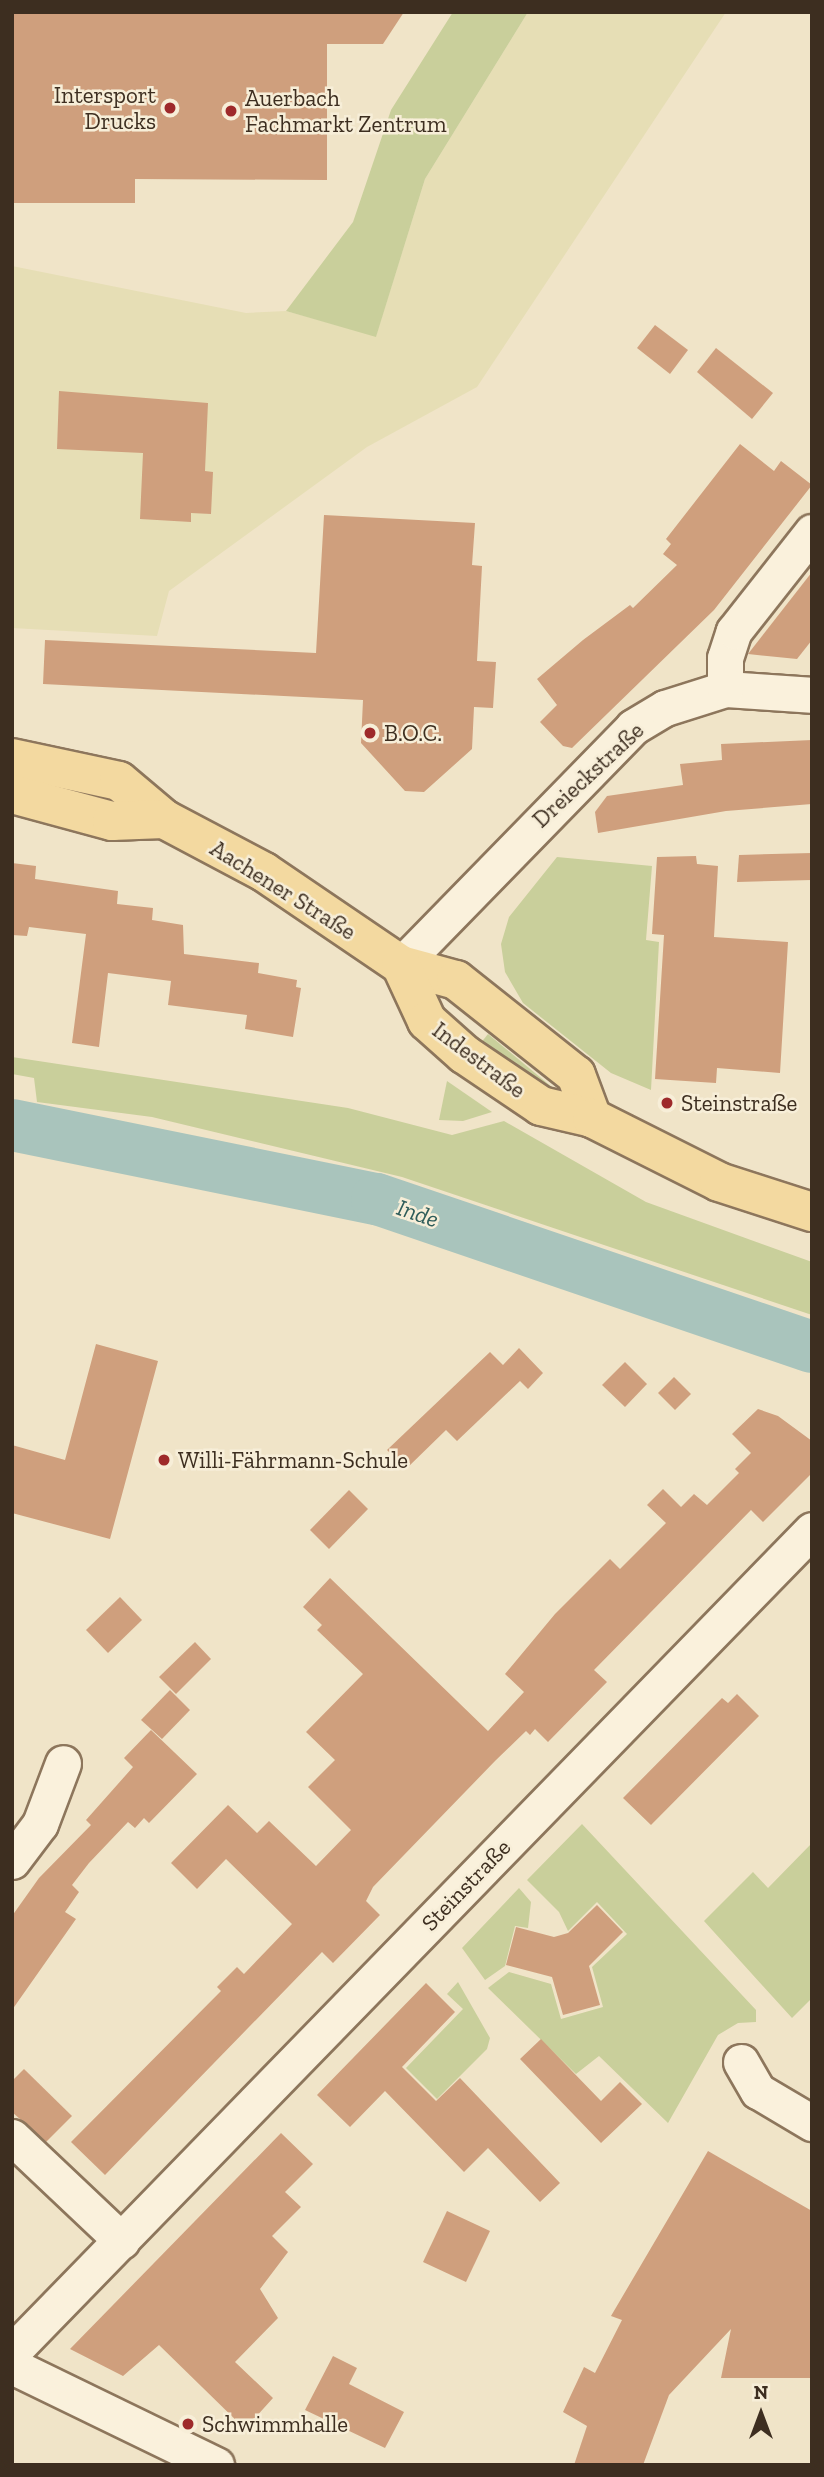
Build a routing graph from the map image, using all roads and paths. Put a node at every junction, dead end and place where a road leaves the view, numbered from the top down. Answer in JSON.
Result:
{"nodes":[{"id":1,"x":812,"y":532,"type":"edge"},
{"id":2,"x":725,"y":689,"type":"junction"},
{"id":3,"x":812,"y":695,"type":"edge"},
{"id":4,"x":12,"y":758,"type":"edge"},
{"id":5,"x":12,"y":794,"type":"edge"},
{"id":6,"x":164,"y":819,"type":"junction"},
{"id":7,"x":401,"y":965,"type":"junction"},
{"id":8,"x":592,"y":1118,"type":"junction"},
{"id":9,"x":812,"y":1212,"type":"edge"},
{"id":10,"x":808,"y":1542,"type":"edge"},
{"id":11,"x":63,"y":1763,"type":"dead end"},
{"id":12,"x":12,"y":1861,"type":"edge"},
{"id":13,"x":741,"y":2062,"type":"dead end"},
{"id":14,"x":812,"y":2123,"type":"edge"},
{"id":15,"x":12,"y":2137,"type":"edge"},
{"id":16,"x":122,"y":2241,"type":"junction"},
{"id":17,"x":12,"y":2353,"type":"edge"},
{"id":18,"x":12,"y":2366,"type":"edge"},
{"id":19,"x":216,"y":2465,"type":"edge"}],
"edges":[{"from":1,"to":2,"type":"street"},
{"from":2,"to":3,"type":"street"},
{"from":2,"to":7,"type":"street","name":"Dreieckstraße"},
{"from":4,"to":6,"type":"main road","name":"Aachener Straße"},
{"from":5,"to":6,"type":"main road"},
{"from":6,"to":7,"type":"main road","name":"Aachener Straße"},
{"from":7,"to":8,"type":"main road","name":"Indestraße"},
{"from":7,"to":8,"type":"main road","name":"Indestraße"},
{"from":8,"to":9,"type":"main road","name":"Indestraße"},
{"from":10,"to":16,"type":"street","name":"Steinstraße"},
{"from":11,"to":12,"type":"street"},
{"from":13,"to":14,"type":"street"},
{"from":15,"to":16,"type":"street"},
{"from":16,"to":17,"type":"street","name":"Steinstraße"},
{"from":18,"to":19,"type":"street"}]}
